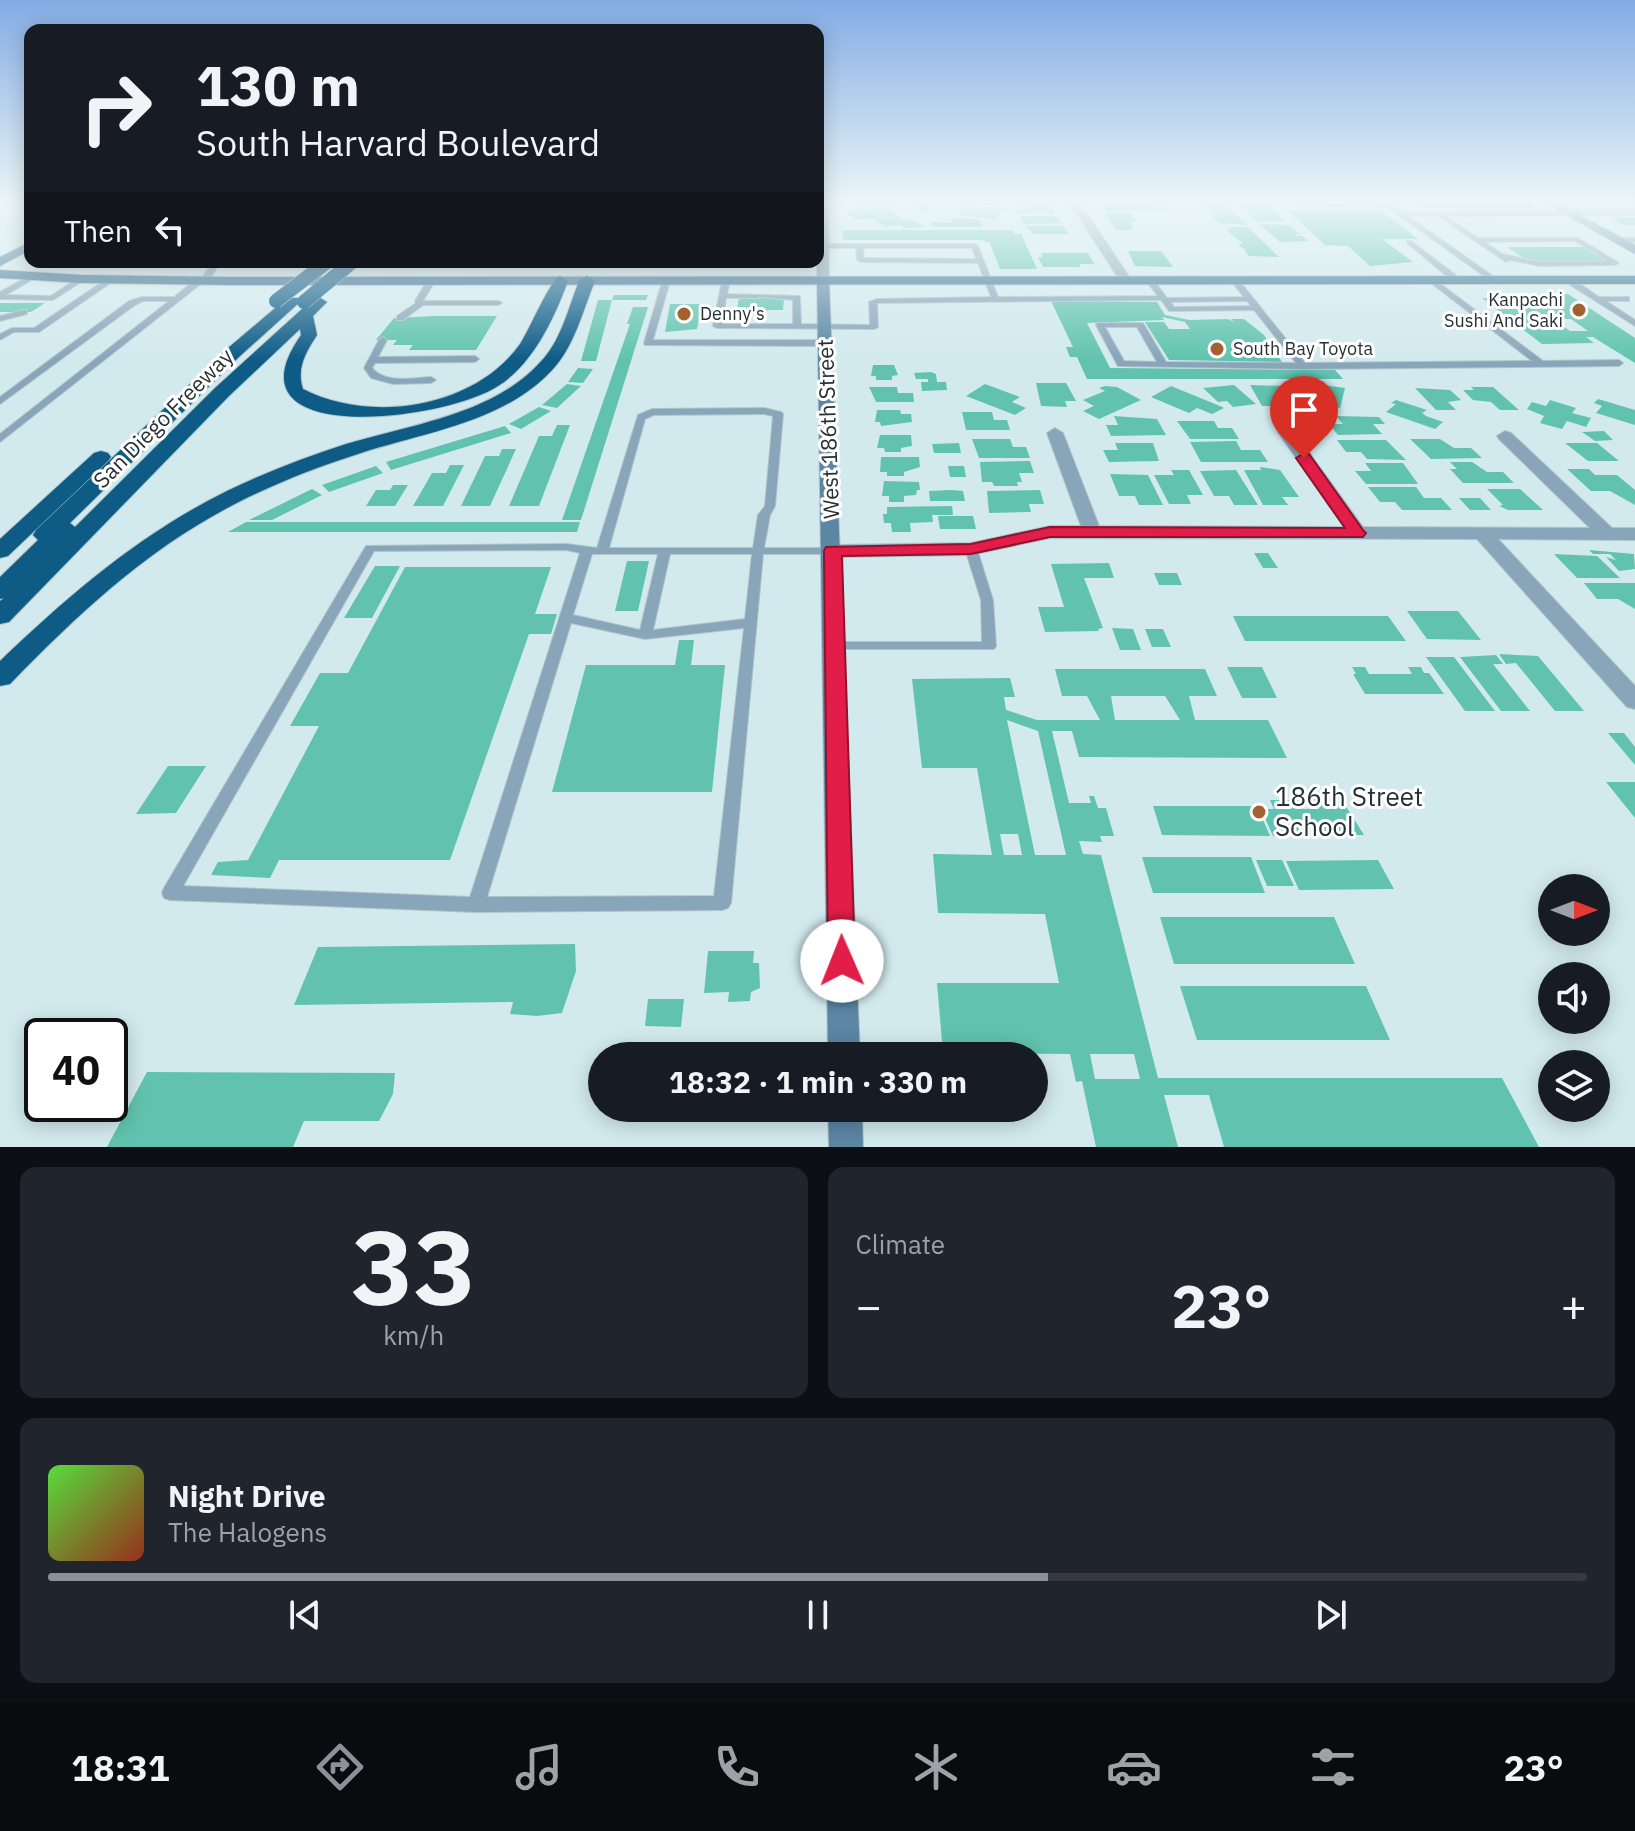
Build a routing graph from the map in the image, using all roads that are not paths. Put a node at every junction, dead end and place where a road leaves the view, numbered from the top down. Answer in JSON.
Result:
{"nodes":[{"id":1,"x":860,"y":254,"type":"edge"},
{"id":2,"x":978,"y":254,"type":"edge"},
{"id":3,"x":1108,"y":254,"type":"edge"},
{"id":4,"x":1423,"y":254,"type":"edge"},
{"id":5,"x":1456,"y":254,"type":"edge"},
{"id":6,"x":1496,"y":254,"type":"edge"},
{"id":7,"x":1600,"y":254,"type":"edge"},
{"id":8,"x":1500,"y":256,"type":"junction"},
{"id":9,"x":981,"y":261,"type":"junction"},
{"id":10,"x":1512,"y":264,"type":"dead end"},
{"id":11,"x":212,"y":268,"type":"edge"},
{"id":12,"x":323,"y":268,"type":"edge"},
{"id":13,"x":335,"y":268,"type":"edge"},
{"id":14,"x":345,"y":268,"type":"edge"},
{"id":15,"x":357,"y":268,"type":"edge"},
{"id":16,"x":823,"y":268,"type":"edge"},
{"id":17,"x":0,"y":274,"type":"edge"},
{"id":18,"x":32,"y":276,"type":"junction"},
{"id":19,"x":82,"y":279,"type":"junction"},
{"id":20,"x":111,"y":280,"type":"junction"},
{"id":21,"x":1635,"y":280,"type":"edge"},
{"id":22,"x":202,"y":281,"type":"junction"},
{"id":23,"x":431,"y":281,"type":"junction"},
{"id":24,"x":560,"y":281,"type":"junction"},
{"id":25,"x":587,"y":281,"type":"junction"},
{"id":26,"x":666,"y":281,"type":"junction"},
{"id":27,"x":726,"y":281,"type":"junction"},
{"id":28,"x":823,"y":281,"type":"junction"},
{"id":29,"x":988,"y":281,"type":"junction"},
{"id":30,"x":1126,"y":281,"type":"junction"},
{"id":31,"x":1150,"y":281,"type":"junction"},
{"id":32,"x":1235,"y":281,"type":"junction"},
{"id":33,"x":1434,"y":281,"type":"junction"},
{"id":34,"x":1458,"y":281,"type":"junction"},
{"id":35,"x":1494,"y":281,"type":"junction"},
{"id":36,"x":1570,"y":281,"type":"junction"},
{"id":37,"x":723,"y":296,"type":"junction"},
{"id":38,"x":47,"y":298,"type":"junction"},
{"id":39,"x":176,"y":299,"type":"junction"},
{"id":40,"x":995,"y":299,"type":"junction"},
{"id":41,"x":1164,"y":299,"type":"junction"},
{"id":42,"x":1248,"y":299,"type":"junction"},
{"id":43,"x":1598,"y":299,"type":"junction"},
{"id":44,"x":1626,"y":299,"type":"dead end"},
{"id":45,"x":39,"y":303,"type":"dead end"},
{"id":46,"x":421,"y":303,"type":"junction"},
{"id":47,"x":498,"y":303,"type":"dead end"},
{"id":48,"x":300,"y":304,"type":"junction"},
{"id":49,"x":1,"y":307,"type":"edge"},
{"id":50,"x":1256,"y":308,"type":"junction"},
{"id":51,"x":24,"y":312,"type":"dead end"},
{"id":52,"x":400,"y":318,"type":"dead end"},
{"id":53,"x":1635,"y":324,"type":"edge"},
{"id":54,"x":797,"y":327,"type":"junction"},
{"id":55,"x":825,"y":335,"type":"junction"},
{"id":56,"x":0,"y":337,"type":"edge"},
{"id":57,"x":383,"y":340,"type":"dead end"},
{"id":58,"x":475,"y":359,"type":"dead end"},
{"id":59,"x":372,"y":360,"type":"junction"},
{"id":60,"x":1619,"y":363,"type":"dead end"},
{"id":61,"x":1163,"y":364,"type":"junction"},
{"id":62,"x":1541,"y":364,"type":"junction"},
{"id":63,"x":1303,"y":366,"type":"junction"},
{"id":64,"x":431,"y":380,"type":"dead end"},
{"id":65,"x":0,"y":401,"type":"edge"},
{"id":66,"x":1286,"y":432,"type":"dead end"},
{"id":67,"x":1055,"y":433,"type":"dead end"},
{"id":68,"x":1505,"y":436,"type":"dead end"},
{"id":69,"x":0,"y":439,"type":"edge"},
{"id":70,"x":1092,"y":532,"type":"junction"},
{"id":71,"x":1357,"y":533,"type":"junction"},
{"id":72,"x":1607,"y":534,"type":"junction"},
{"id":73,"x":1635,"y":534,"type":"edge"},
{"id":74,"x":1484,"y":535,"type":"junction"},
{"id":75,"x":971,"y":549,"type":"junction"},
{"id":76,"x":0,"y":551,"type":"edge"},
{"id":77,"x":594,"y":551,"type":"junction"},
{"id":78,"x":665,"y":551,"type":"junction"},
{"id":79,"x":758,"y":551,"type":"junction"},
{"id":80,"x":833,"y":551,"type":"junction"},
{"id":81,"x":0,"y":577,"type":"edge"},
{"id":82,"x":0,"y":591,"type":"edge"},
{"id":83,"x":0,"y":616,"type":"edge"},
{"id":84,"x":566,"y":618,"type":"junction"},
{"id":85,"x":750,"y":623,"type":"junction"},
{"id":86,"x":645,"y":635,"type":"junction"},
{"id":87,"x":835,"y":646,"type":"junction"},
{"id":88,"x":0,"y":677,"type":"edge"},
{"id":89,"x":1635,"y":701,"type":"edge"},
{"id":90,"x":476,"y":905,"type":"junction"},
{"id":91,"x":844,"y":1042,"type":"edge"},
{"id":92,"x":845,"y":1122,"type":"edge"},
{"id":93,"x":846,"y":1147,"type":"edge"}],
"edges":[{"from":1,"to":9,"type":"lane"},
{"from":2,"to":9,"type":"lane"},
{"from":3,"to":30,"type":"street"},
{"from":4,"to":34,"type":"lane"},
{"from":5,"to":35,"type":"lane"},
{"from":6,"to":8,"type":"lane"},
{"from":7,"to":8,"type":"lane"},
{"from":8,"to":10,"type":"lane"},
{"from":9,"to":29,"type":"lane"},
{"from":11,"to":22,"type":"lane"},
{"from":12,"to":48,"type":"highway","name":"San Diego Freeway","bridge":true},
{"from":13,"to":48,"type":"highway"},
{"from":14,"to":48,"type":"highway","bridge":true},
{"from":15,"to":48,"type":"highway","name":"San Diego Freeway"},
{"from":16,"to":28,"type":"street"},
{"from":17,"to":18,"type":"main road"},
{"from":18,"to":19,"type":"main road"},
{"from":18,"to":49,"type":"lane"},
{"from":19,"to":20,"type":"main road"},
{"from":19,"to":38,"type":"lane"},
{"from":20,"to":22,"type":"main road"},
{"from":20,"to":56,"type":"lane"},
{"from":21,"to":36,"type":"main road"},
{"from":22,"to":23,"type":"main road"},
{"from":22,"to":39,"type":"lane"},
{"from":23,"to":24,"type":"main road"},
{"from":23,"to":46,"type":"lane"},
{"from":24,"to":25,"type":"main road"},
{"from":24,"to":48,"type":"highway"},
{"from":25,"to":26,"type":"main road"},
{"from":25,"to":88,"type":"highway"},
{"from":26,"to":27,"type":"main road"},
{"from":26,"to":55,"type":"lane"},
{"from":27,"to":28,"type":"main road"},
{"from":27,"to":37,"type":"lane"},
{"from":28,"to":29,"type":"main road"},
{"from":28,"to":55,"type":"street","name":"West 186th Street"},
{"from":29,"to":30,"type":"main road"},
{"from":29,"to":40,"type":"lane"},
{"from":30,"to":31,"type":"main road"},
{"from":31,"to":32,"type":"main road"},
{"from":31,"to":41,"type":"lane"},
{"from":32,"to":33,"type":"main road"},
{"from":32,"to":42,"type":"lane"},
{"from":33,"to":34,"type":"main road"},
{"from":33,"to":62,"type":"lane"},
{"from":34,"to":35,"type":"main road"},
{"from":35,"to":36,"type":"main road"},
{"from":36,"to":43,"type":"lane"},
{"from":37,"to":54,"type":"lane"},
{"from":37,"to":54,"type":"lane"},
{"from":38,"to":45,"type":"lane"},
{"from":38,"to":49,"type":"lane"},
{"from":39,"to":65,"type":"lane"},
{"from":39,"to":69,"type":"lane"},
{"from":40,"to":41,"type":"lane"},
{"from":40,"to":55,"type":"lane"},
{"from":41,"to":42,"type":"lane"},
{"from":41,"to":50,"type":"lane"},
{"from":42,"to":50,"type":"lane"},
{"from":43,"to":44,"type":"lane"},
{"from":43,"to":53,"type":"lane"},
{"from":46,"to":47,"type":"lane"},
{"from":46,"to":52,"type":"lane"},
{"from":48,"to":76,"type":"highway","name":"San Diego Freeway"},
{"from":48,"to":81,"type":"highway"},
{"from":48,"to":82,"type":"highway"},
{"from":48,"to":83,"type":"highway","name":"San Diego Freeway"},
{"from":49,"to":51,"type":"lane"},
{"from":50,"to":63,"type":"lane"},
{"from":54,"to":55,"type":"lane"},
{"from":55,"to":80,"type":"street","name":"West 186th Street"},
{"from":57,"to":59,"type":"lane"},
{"from":58,"to":59,"type":"lane"},
{"from":59,"to":64,"type":"lane"},
{"from":60,"to":62,"type":"lane"},
{"from":61,"to":61,"type":"lane"},
{"from":61,"to":63,"type":"lane"},
{"from":62,"to":63,"type":"lane"},
{"from":66,"to":71,"type":"street"},
{"from":67,"to":70,"type":"street"},
{"from":68,"to":72,"type":"street"},
{"from":70,"to":71,"type":"street"},
{"from":70,"to":75,"type":"street"},
{"from":71,"to":74,"type":"street"},
{"from":72,"to":73,"type":"street"},
{"from":72,"to":74,"type":"street"},
{"from":74,"to":89,"type":"street"},
{"from":75,"to":80,"type":"street"},
{"from":75,"to":87,"type":"lane"},
{"from":77,"to":78,"type":"lane"},
{"from":77,"to":79,"type":"lane"},
{"from":77,"to":84,"type":"lane"},
{"from":77,"to":90,"type":"lane"},
{"from":78,"to":79,"type":"lane"},
{"from":78,"to":86,"type":"lane"},
{"from":79,"to":80,"type":"lane"},
{"from":79,"to":85,"type":"lane"},
{"from":80,"to":87,"type":"street","name":"West 186th Street"},
{"from":84,"to":86,"type":"lane"},
{"from":84,"to":90,"type":"lane"},
{"from":85,"to":86,"type":"lane"},
{"from":85,"to":90,"type":"lane"},
{"from":87,"to":91,"type":"street","name":"West 186th Street"},
{"from":92,"to":93,"type":"street"}]}
